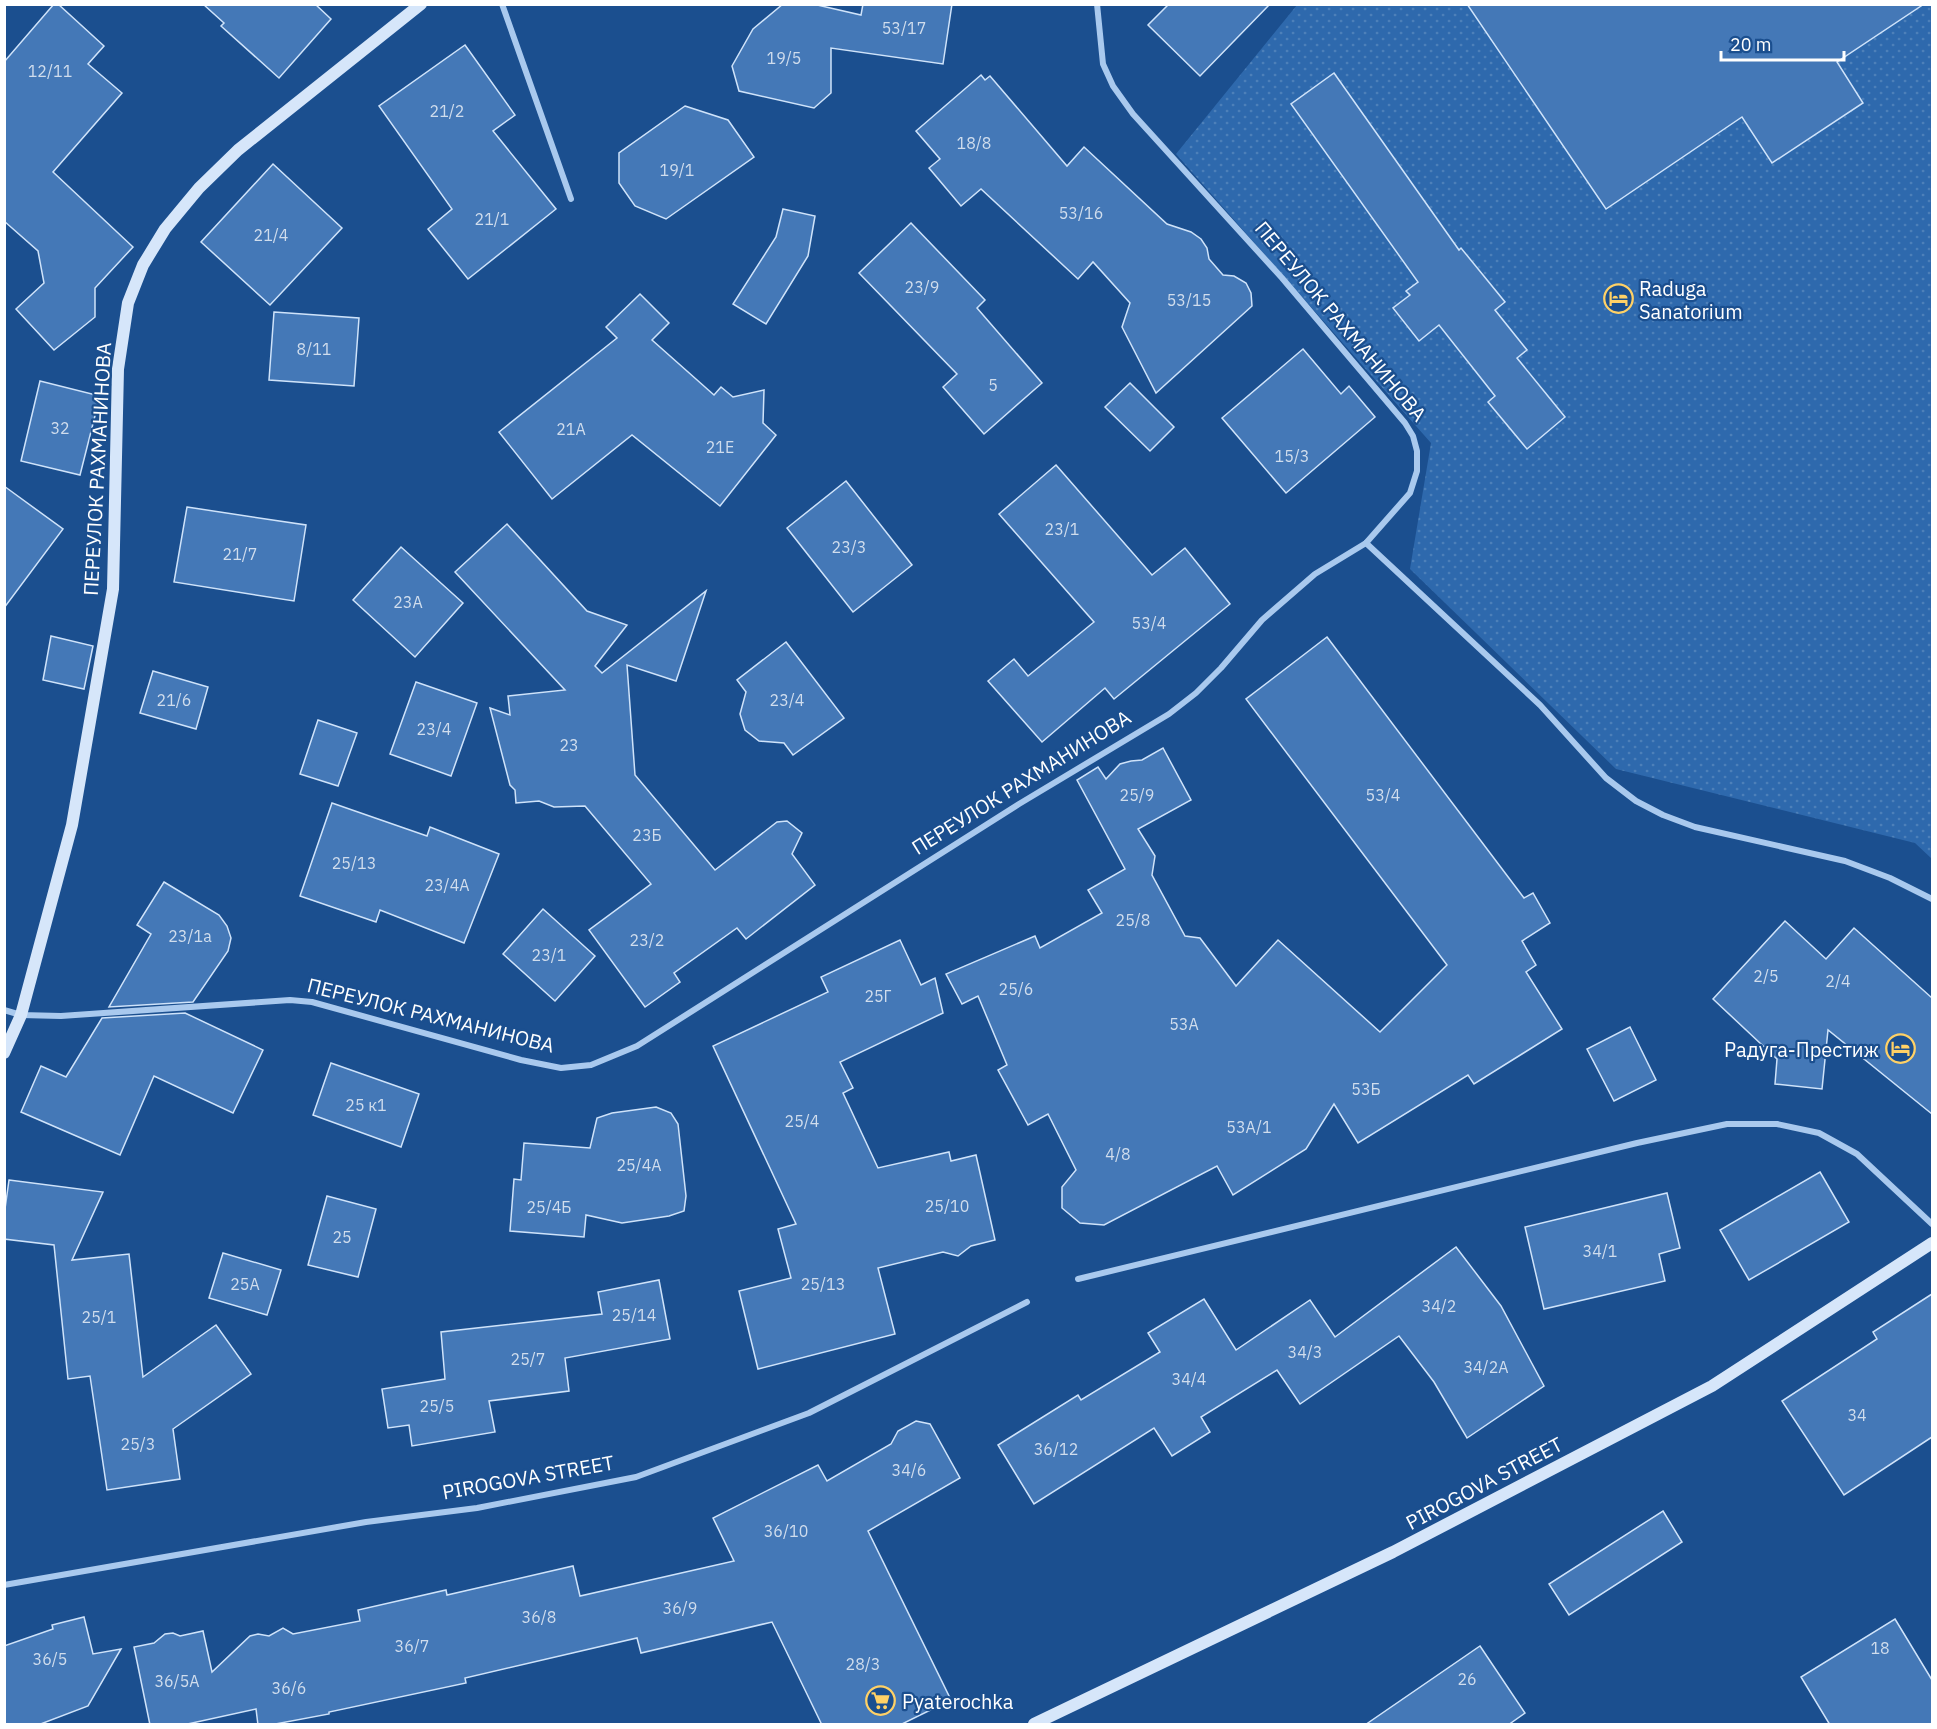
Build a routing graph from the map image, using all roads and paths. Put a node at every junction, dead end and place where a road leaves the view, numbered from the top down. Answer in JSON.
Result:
{"nodes":[{"id":1,"x":421,"y":4,"type":"edge"},
{"id":2,"x":502,"y":4,"type":"edge"},
{"id":3,"x":1097,"y":4,"type":"edge"},
{"id":4,"x":571,"y":199,"type":"dead end"},
{"id":5,"x":1366,"y":543,"type":"junction"},
{"id":6,"x":1932,"y":899,"type":"edge"},
{"id":7,"x":4,"y":1010,"type":"edge"},
{"id":8,"x":21,"y":1015,"type":"junction"},
{"id":9,"x":4,"y":1053,"type":"edge"},
{"id":10,"x":1932,"y":1224,"type":"edge"},
{"id":11,"x":1932,"y":1243,"type":"edge"},
{"id":12,"x":1078,"y":1279,"type":"dead end"},
{"id":13,"x":1027,"y":1302,"type":"dead end"},
{"id":14,"x":4,"y":1585,"type":"edge"},
{"id":15,"x":1034,"y":1725,"type":"edge"}],
"edges":[{"from":1,"to":8,"type":"street","name":"ПЕРЕУЛОК РАХМАНИНОВА"},
{"from":2,"to":4,"type":"street"},
{"from":3,"to":5,"type":"street","name":"ПЕРЕУЛОК РАХМАНИНОВА"},
{"from":5,"to":6,"type":"street"},
{"from":5,"to":8,"type":"street","name":"ПЕРЕУЛОК РАХМАНИНОВА"},
{"from":7,"to":8,"type":"street","name":"ПЕРЕУЛОК РАХМАНИНОВА"},
{"from":8,"to":9,"type":"street","name":"ПЕРЕУЛОК РАХМАНИНОВА"},
{"from":10,"to":12,"type":"street"},
{"from":11,"to":15,"type":"street","name":"PIROGOVA STREET"},
{"from":13,"to":14,"type":"street","name":"PIROGOVA STREET"}]}
